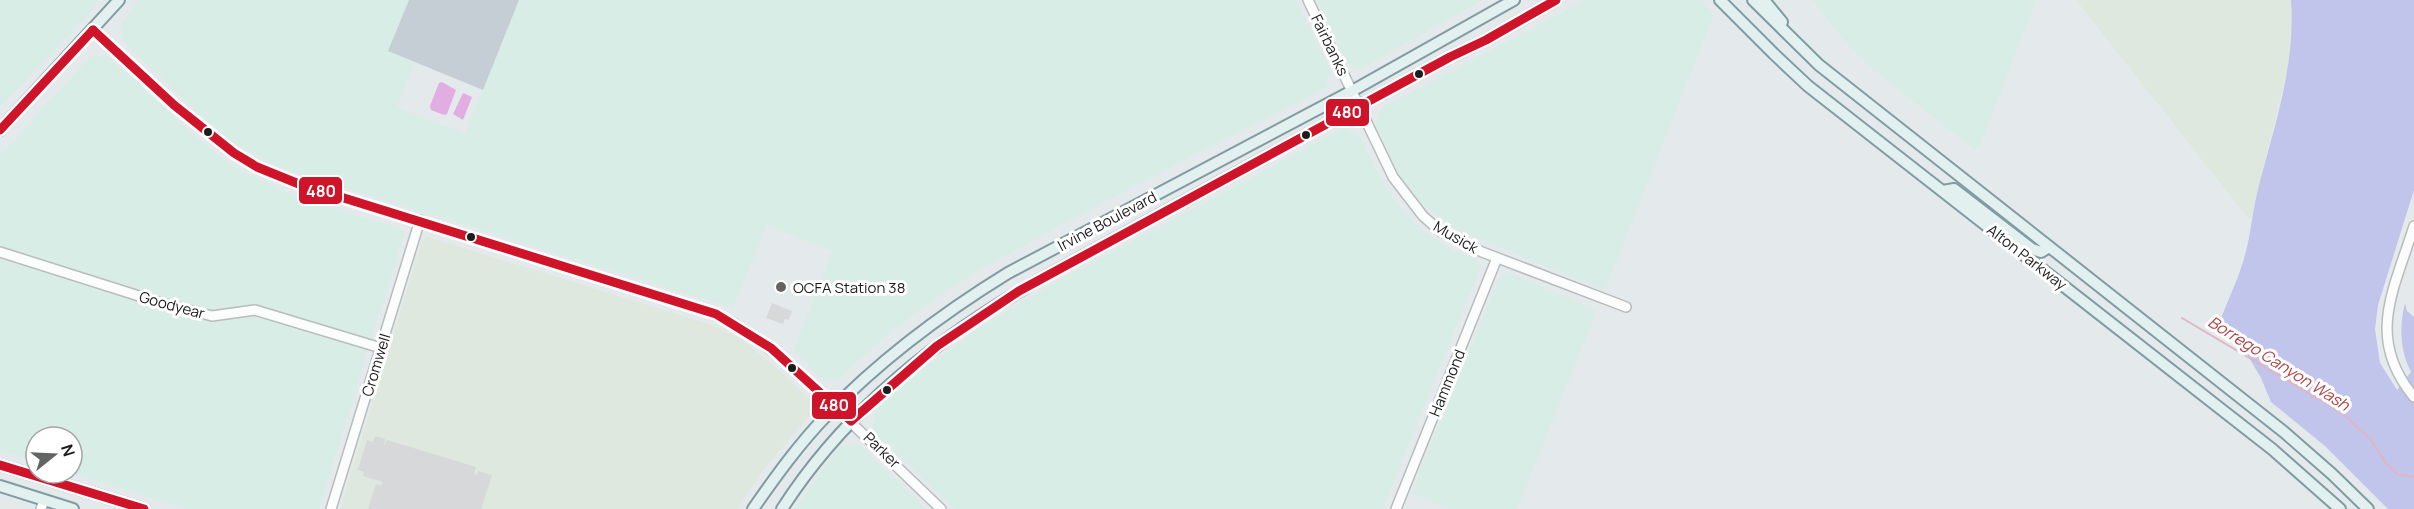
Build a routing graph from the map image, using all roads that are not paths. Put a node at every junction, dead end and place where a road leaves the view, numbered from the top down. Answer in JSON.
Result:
{"nodes":[{"id":1,"x":119,"y":0,"type":"edge"},
{"id":2,"x":1308,"y":0,"type":"edge"},
{"id":3,"x":1514,"y":0,"type":"edge"},
{"id":4,"x":1556,"y":0,"type":"edge"},
{"id":5,"x":1720,"y":0,"type":"edge"},
{"id":6,"x":1753,"y":0,"type":"edge"},
{"id":7,"x":1764,"y":0,"type":"edge"},
{"id":8,"x":93,"y":30,"type":"junction"},
{"id":9,"x":1807,"y":53,"type":"junction"},
{"id":10,"x":1352,"y":91,"type":"junction"},
{"id":11,"x":1360,"y":108,"type":"junction"},
{"id":12,"x":0,"y":130,"type":"edge"},
{"id":13,"x":1943,"y":191,"type":"junction"},
{"id":14,"x":420,"y":220,"type":"junction"},
{"id":15,"x":2414,"y":226,"type":"edge"},
{"id":16,"x":2049,"y":247,"type":"junction"},
{"id":17,"x":0,"y":252,"type":"edge"},
{"id":18,"x":1497,"y":258,"type":"junction"},
{"id":19,"x":1626,"y":308,"type":"dead end"},
{"id":20,"x":381,"y":348,"type":"junction"},
{"id":21,"x":2414,"y":397,"type":"edge"},
{"id":22,"x":836,"y":406,"type":"junction"},
{"id":23,"x":851,"y":421,"type":"junction"},
{"id":24,"x":0,"y":465,"type":"edge"},
{"id":25,"x":24,"y":472,"type":"edge"},
{"id":26,"x":49,"y":485,"type":"edge"},
{"id":27,"x":66,"y":485,"type":"edge"},
{"id":28,"x":0,"y":486,"type":"edge"},
{"id":29,"x":43,"y":505,"type":"edge"},
{"id":30,"x":73,"y":509,"type":"edge"},
{"id":31,"x":144,"y":509,"type":"edge"},
{"id":32,"x":331,"y":509,"type":"edge"},
{"id":33,"x":753,"y":509,"type":"edge"},
{"id":34,"x":782,"y":509,"type":"edge"},
{"id":35,"x":941,"y":509,"type":"edge"},
{"id":36,"x":1396,"y":509,"type":"edge"},
{"id":37,"x":2340,"y":509,"type":"edge"},
{"id":38,"x":2368,"y":509,"type":"edge"}],
"edges":[{"from":1,"to":8,"type":"main road"},
{"from":2,"to":10,"type":"street","name":"Fairbanks"},
{"from":3,"to":10,"type":"main road","name":"Irvine Boulevard"},
{"from":4,"to":11,"type":"main road","name":"Irvine Boulevard"},
{"from":5,"to":13,"type":"main road","name":"Alton Parkway"},
{"from":6,"to":9,"type":"main road","name":"Alton Parkway"},
{"from":7,"to":9,"type":"main road"},
{"from":8,"to":12,"type":"main road"},
{"from":8,"to":14,"type":"street","name":"Parker"},
{"from":9,"to":16,"type":"main road","name":"Alton Parkway"},
{"from":10,"to":11,"type":"street","name":"Musick"},
{"from":10,"to":22,"type":"main road","name":"Irvine Boulevard"},
{"from":11,"to":18,"type":"street","name":"Musick"},
{"from":11,"to":23,"type":"main road","name":"Irvine Boulevard"},
{"from":13,"to":16,"type":"main road"},
{"from":13,"to":37,"type":"main road","name":"Alton Parkway"},
{"from":14,"to":20,"type":"street","name":"Cromwell"},
{"from":14,"to":22,"type":"street","name":"Parker"},
{"from":15,"to":21,"type":"street"},
{"from":16,"to":38,"type":"main road","name":"Alton Parkway"},
{"from":17,"to":20,"type":"street","name":"Goodyear"},
{"from":18,"to":19,"type":"street","name":"Musick"},
{"from":18,"to":36,"type":"street","name":"Hammond"},
{"from":20,"to":32,"type":"street","name":"Cromwell"},
{"from":22,"to":23,"type":"street","name":"Parker"},
{"from":22,"to":33,"type":"main road","name":"Irvine Boulevard"},
{"from":23,"to":34,"type":"main road","name":"Irvine Boulevard"},
{"from":23,"to":35,"type":"street","name":"Parker"},
{"from":24,"to":25,"type":"main road"},
{"from":26,"to":29,"type":"main road"},
{"from":27,"to":31,"type":"main road"},
{"from":28,"to":29,"type":"main road"},
{"from":29,"to":30,"type":"main road"}]}
